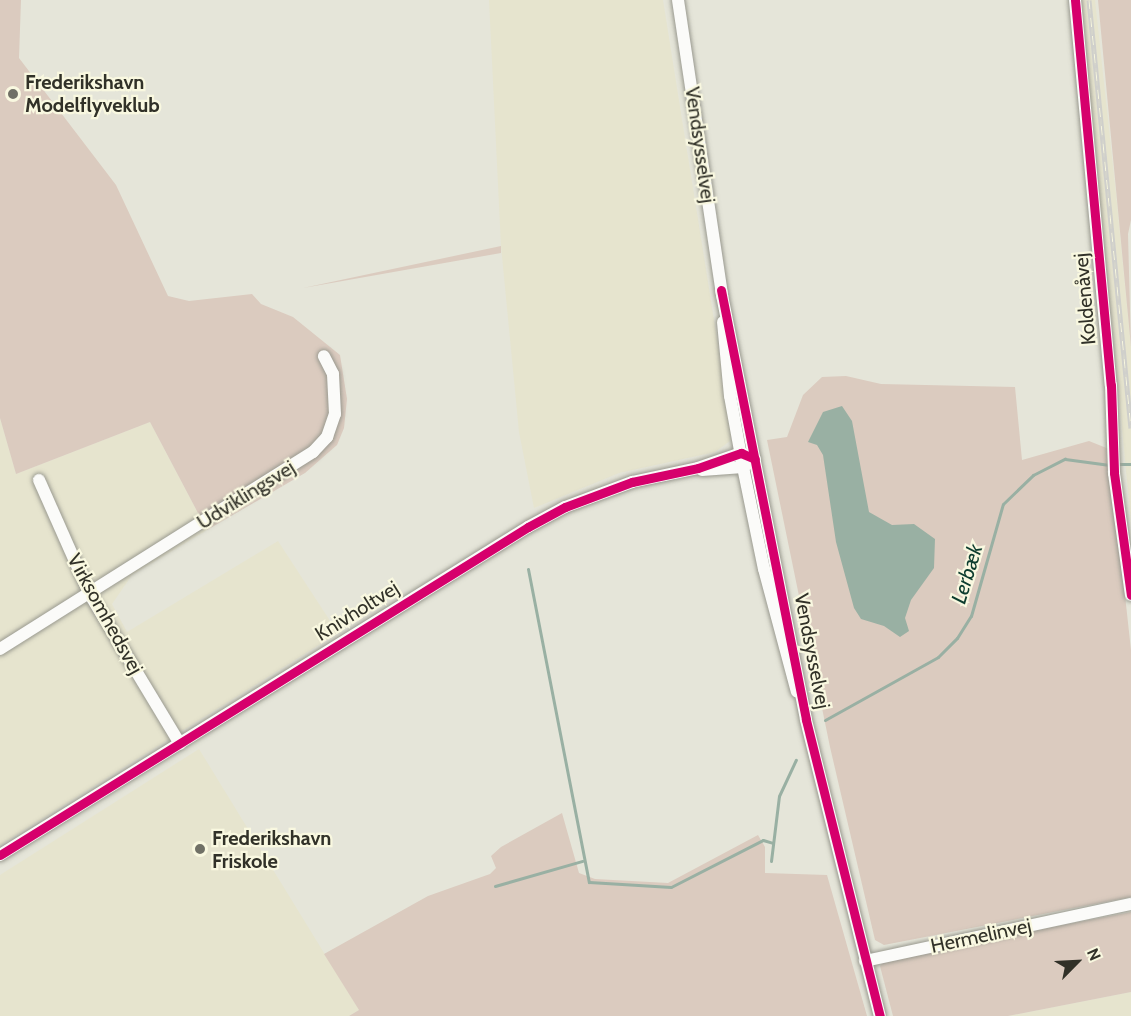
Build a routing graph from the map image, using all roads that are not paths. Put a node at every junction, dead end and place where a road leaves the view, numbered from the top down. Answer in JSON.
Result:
{"nodes":[{"id":1,"x":678,"y":0,"type":"edge"},
{"id":2,"x":1075,"y":0,"type":"edge"},
{"id":3,"x":721,"y":290,"type":"junction"},
{"id":4,"x":324,"y":356,"type":"dead end"},
{"id":5,"x":741,"y":453,"type":"junction"},
{"id":6,"x":755,"y":459,"type":"junction"},
{"id":7,"x":743,"y":467,"type":"junction"},
{"id":8,"x":698,"y":468,"type":"junction"},
{"id":9,"x":39,"y":480,"type":"dead end"},
{"id":10,"x":89,"y":593,"type":"junction"},
{"id":11,"x":1131,"y":595,"type":"edge"},
{"id":12,"x":0,"y":649,"type":"edge"},
{"id":13,"x":806,"y":720,"type":"junction"},
{"id":14,"x":180,"y":744,"type":"junction"},
{"id":15,"x":0,"y":855,"type":"edge"},
{"id":16,"x":1131,"y":904,"type":"edge"},
{"id":17,"x":865,"y":961,"type":"junction"},
{"id":18,"x":880,"y":1016,"type":"edge"}],
"edges":[{"from":1,"to":3,"type":"street","name":"Vendsysselvej"},
{"from":2,"to":11,"type":"street","name":"Koldenåvej"},
{"from":3,"to":5,"type":"street","name":"Vendsysselvej"},
{"from":3,"to":6,"type":"street","name":"Vendsysselvej"},
{"from":4,"to":10,"type":"street","name":"Udviklingsvej"},
{"from":5,"to":6,"type":"street"},
{"from":5,"to":7,"type":"street","name":"Vendsysselvej"},
{"from":5,"to":8,"type":"street","name":"Knivholtvej"},
{"from":6,"to":7,"type":"street"},
{"from":6,"to":13,"type":"street","name":"Vendsysselvej"},
{"from":7,"to":8,"type":"street","name":"Knivholtvej"},
{"from":7,"to":13,"type":"street","name":"Vendsysselvej"},
{"from":8,"to":14,"type":"street","name":"Knivholtvej"},
{"from":9,"to":10,"type":"street","name":"Virksomhedsvej"},
{"from":10,"to":12,"type":"street","name":"Udviklingsvej"},
{"from":10,"to":14,"type":"street","name":"Virksomhedsvej"},
{"from":13,"to":17,"type":"street","name":"Vendsysselvej"},
{"from":14,"to":15,"type":"street","name":"Knivholtvej"},
{"from":16,"to":17,"type":"street","name":"Hermelinvej"},
{"from":17,"to":18,"type":"street","name":"Vendsysselvej"}]}
